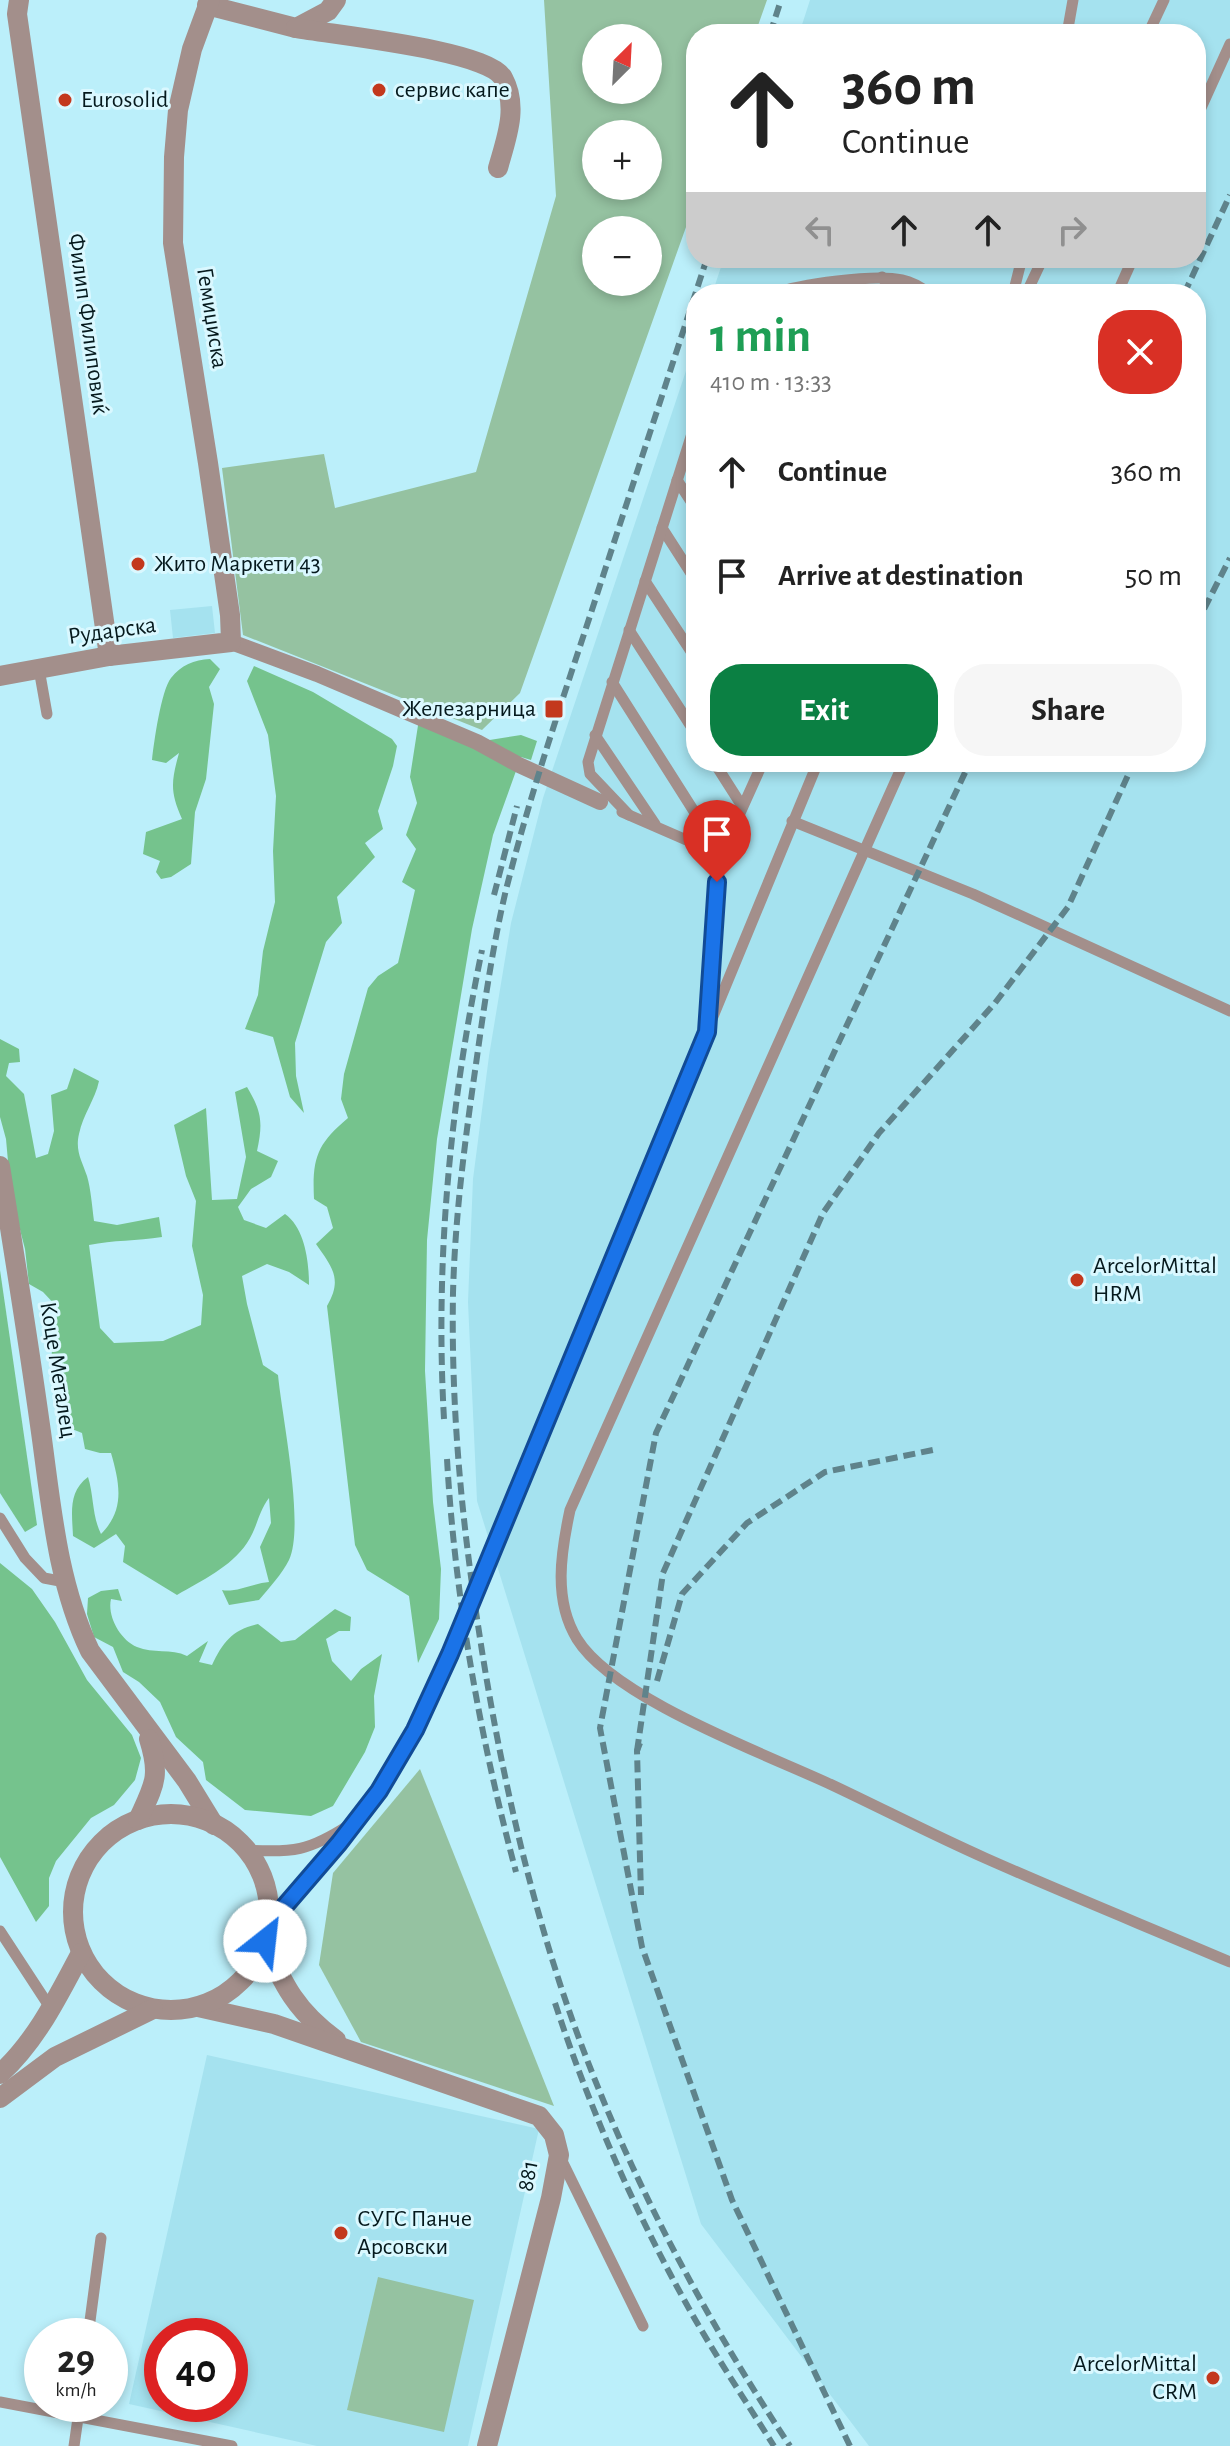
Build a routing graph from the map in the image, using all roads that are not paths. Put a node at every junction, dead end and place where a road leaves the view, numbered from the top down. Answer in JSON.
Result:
{"nodes":[{"id":1,"x":19,"y":0,"type":"edge"},
{"id":2,"x":336,"y":0,"type":"edge"},
{"id":3,"x":1073,"y":0,"type":"edge"},
{"id":4,"x":1164,"y":0,"type":"edge"},
{"id":5,"x":208,"y":2,"type":"edge"},
{"id":6,"x":1069,"y":24,"type":"edge"},
{"id":7,"x":1153,"y":24,"type":"edge"},
{"id":8,"x":296,"y":28,"type":"junction"},
{"id":9,"x":1230,"y":44,"type":"edge"},
{"id":10,"x":1206,"y":97,"type":"edge"},
{"id":11,"x":498,"y":168,"type":"dead end"},
{"id":12,"x":882,"y":277,"type":"junction"},
{"id":13,"x":842,"y":282,"type":"joint"},
{"id":14,"x":831,"y":284,"type":"edge"},
{"id":15,"x":887,"y":284,"type":"edge"},
{"id":16,"x":912,"y":284,"type":"edge"},
{"id":17,"x":686,"y":455,"type":"edge"},
{"id":18,"x":677,"y":480,"type":"junction"},
{"id":19,"x":686,"y":494,"type":"edge"},
{"id":20,"x":662,"y":528,"type":"junction"},
{"id":21,"x":686,"y":565,"type":"edge"},
{"id":22,"x":645,"y":581,"type":"junction"},
{"id":23,"x":629,"y":630,"type":"junction"},
{"id":24,"x":231,"y":642,"type":"junction"},
{"id":25,"x":686,"y":644,"type":"edge"},
{"id":26,"x":109,"y":656,"type":"junction"},
{"id":27,"x":39,"y":669,"type":"junction"},
{"id":28,"x":0,"y":676,"type":"edge"},
{"id":29,"x":612,"y":682,"type":"junction"},
{"id":30,"x":47,"y":714,"type":"dead end"},
{"id":31,"x":686,"y":718,"type":"edge"},
{"id":32,"x":595,"y":735,"type":"junction"},
{"id":33,"x":720,"y":772,"type":"edge"},
{"id":34,"x":758,"y":772,"type":"edge"},
{"id":35,"x":814,"y":772,"type":"edge"},
{"id":36,"x":900,"y":772,"type":"edge"},
{"id":37,"x":600,"y":802,"type":"joint"},
{"id":38,"x":742,"y":806,"type":"junction"},
{"id":39,"x":629,"y":815,"type":"junction"},
{"id":40,"x":792,"y":821,"type":"junction"},
{"id":41,"x":656,"y":826,"type":"junction"},
{"id":42,"x":865,"y":849,"type":"junction"},
{"id":43,"x":716,"y":857,"type":"junction"},
{"id":44,"x":1230,"y":1011,"type":"edge"},
{"id":45,"x":707,"y":1032,"type":"junction"},
{"id":46,"x":0,"y":1166,"type":"edge"},
{"id":47,"x":0,"y":1518,"type":"edge"},
{"id":48,"x":65,"y":1582,"type":"junction"},
{"id":49,"x":145,"y":1724,"type":"junction"},
{"id":50,"x":138,"y":1820,"type":"junction"},
{"id":51,"x":356,"y":1820,"type":"junction"},
{"id":52,"x":214,"y":1825,"type":"junction"},
{"id":53,"x":246,"y":1850,"type":"junction"},
{"id":54,"x":0,"y":1931,"type":"edge"},
{"id":55,"x":268,"y":1931,"type":"junction"},
{"id":56,"x":81,"y":1953,"type":"junction"},
{"id":57,"x":1230,"y":1962,"type":"edge"},
{"id":58,"x":198,"y":2007,"type":"junction"},
{"id":59,"x":52,"y":2009,"type":"junction"},
{"id":60,"x":153,"y":2009,"type":"junction"},
{"id":61,"x":348,"y":2050,"type":"junction"},
{"id":62,"x":0,"y":2074,"type":"edge"},
{"id":63,"x":0,"y":2098,"type":"edge"},
{"id":64,"x":559,"y":2155,"type":"junction"},
{"id":65,"x":101,"y":2238,"type":"dead end"},
{"id":66,"x":90,"y":2318,"type":"edge"},
{"id":67,"x":643,"y":2326,"type":"dead end"},
{"id":68,"x":0,"y":2402,"type":"edge"},
{"id":69,"x":24,"y":2407,"type":"edge"},
{"id":70,"x":77,"y":2422,"type":"edge"},
{"id":71,"x":100,"y":2422,"type":"edge"},
{"id":72,"x":74,"y":2446,"type":"edge"},
{"id":73,"x":232,"y":2446,"type":"edge"},
{"id":74,"x":487,"y":2446,"type":"edge"}],
"edges":[{"from":1,"to":26,"type":"street","name":"Филип Филиповиќ"},
{"from":2,"to":8,"type":"street"},
{"from":3,"to":6,"type":"lane"},
{"from":4,"to":7,"type":"lane"},
{"from":5,"to":8,"type":"street","name":"Гемиџиска"},
{"from":5,"to":24,"type":"street","name":"Гемиџиска"},
{"from":8,"to":11,"type":"street","name":"Гемиџиска"},
{"from":9,"to":10,"type":"lane"},
{"from":12,"to":13,"type":"lane"},
{"from":12,"to":15,"type":"lane"},
{"from":12,"to":16,"type":"lane"},
{"from":13,"to":14,"type":"lane"},
{"from":17,"to":18,"type":"lane"},
{"from":18,"to":19,"type":"lane"},
{"from":18,"to":20,"type":"lane"},
{"from":20,"to":21,"type":"lane"},
{"from":20,"to":22,"type":"lane"},
{"from":22,"to":23,"type":"lane"},
{"from":22,"to":25,"type":"lane"},
{"from":23,"to":29,"type":"lane"},
{"from":23,"to":31,"type":"lane"},
{"from":24,"to":26,"type":"street","name":"Рударска"},
{"from":24,"to":37,"type":"street"},
{"from":26,"to":27,"type":"street","name":"Рударска"},
{"from":27,"to":28,"type":"street","name":"Рударска"},
{"from":27,"to":30,"type":"lane"},
{"from":29,"to":32,"type":"lane"},
{"from":29,"to":43,"type":"lane"},
{"from":32,"to":39,"type":"lane"},
{"from":32,"to":41,"type":"lane"},
{"from":33,"to":38,"type":"lane"},
{"from":34,"to":38,"type":"lane"},
{"from":35,"to":40,"type":"lane"},
{"from":36,"to":42,"type":"lane"},
{"from":37,"to":39,"type":"lane"},
{"from":38,"to":43,"type":"lane"},
{"from":39,"to":41,"type":"lane"},
{"from":40,"to":42,"type":"lane"},
{"from":40,"to":45,"type":"lane"},
{"from":41,"to":43,"type":"lane"},
{"from":42,"to":44,"type":"lane"},
{"from":42,"to":57,"type":"lane"},
{"from":43,"to":45,"type":"lane"},
{"from":45,"to":51,"type":"lane"},
{"from":46,"to":48,"type":"street","name":"Коце Металец"},
{"from":47,"to":48,"type":"lane"},
{"from":48,"to":49,"type":"street","name":"Коце Металец"},
{"from":49,"to":50,"type":"street","name":"Коце Металец"},
{"from":49,"to":52,"type":"street","name":"Коце Металец"},
{"from":50,"to":52,"type":"street"},
{"from":50,"to":56,"type":"street"},
{"from":51,"to":53,"type":"lane"},
{"from":51,"to":55,"type":"lane"},
{"from":52,"to":53,"type":"street"},
{"from":53,"to":55,"type":"street"},
{"from":54,"to":59,"type":"lane"},
{"from":55,"to":58,"type":"street"},
{"from":55,"to":61,"type":"street","name":"881"},
{"from":56,"to":59,"type":"street"},
{"from":56,"to":60,"type":"street"},
{"from":58,"to":60,"type":"street"},
{"from":58,"to":61,"type":"street","name":"881"},
{"from":59,"to":62,"type":"street"},
{"from":60,"to":63,"type":"street"},
{"from":61,"to":64,"type":"street","name":"881"},
{"from":64,"to":67,"type":"lane"},
{"from":64,"to":74,"type":"street","name":"881"},
{"from":65,"to":66,"type":"lane"},
{"from":68,"to":69,"type":"lane"},
{"from":70,"to":72,"type":"lane"},
{"from":71,"to":73,"type":"lane"}]}
